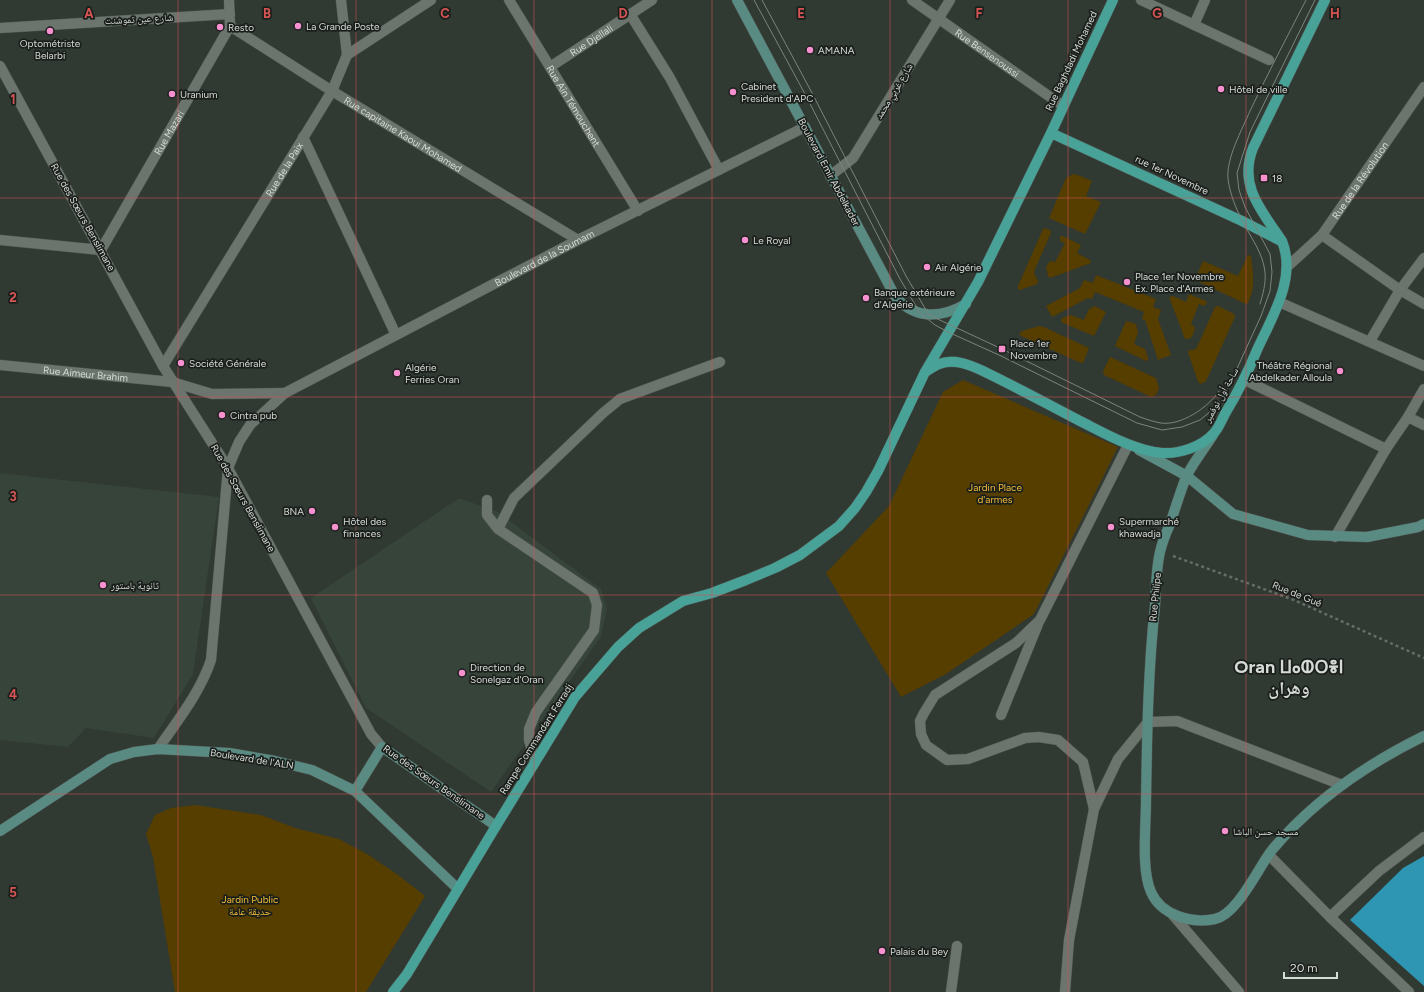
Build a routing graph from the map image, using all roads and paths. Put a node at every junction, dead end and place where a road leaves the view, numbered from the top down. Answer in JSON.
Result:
{"nodes":[{"id":1,"x":229,"y":0,"type":"edge"},
{"id":2,"x":341,"y":0,"type":"edge"},
{"id":3,"x":431,"y":0,"type":"edge"},
{"id":4,"x":509,"y":0,"type":"edge"},
{"id":5,"x":652,"y":0,"type":"edge"},
{"id":6,"x":737,"y":0,"type":"edge"},
{"id":7,"x":912,"y":0,"type":"edge"},
{"id":8,"x":950,"y":0,"type":"edge"},
{"id":9,"x":1113,"y":0,"type":"edge"},
{"id":10,"x":1141,"y":0,"type":"edge"},
{"id":11,"x":1205,"y":0,"type":"edge"},
{"id":12,"x":1325,"y":0,"type":"edge"},
{"id":13,"x":419,"y":3,"type":"edge"},
{"id":14,"x":230,"y":14,"type":"junction"},
{"id":15,"x":630,"y":14,"type":"junction"},
{"id":16,"x":938,"y":18,"type":"junction"},
{"id":17,"x":1194,"y":25,"type":"junction"},
{"id":18,"x":230,"y":26,"type":"junction"},
{"id":19,"x":0,"y":28,"type":"edge"},
{"id":20,"x":347,"y":55,"type":"junction"},
{"id":21,"x":1269,"y":60,"type":"dead end"},
{"id":22,"x":0,"y":66,"type":"edge"},
{"id":23,"x":550,"y":67,"type":"junction"},
{"id":24,"x":1424,"y":87,"type":"edge"},
{"id":25,"x":332,"y":90,"type":"junction"},
{"id":26,"x":1063,"y":106,"type":"junction"},
{"id":27,"x":805,"y":127,"type":"junction"},
{"id":28,"x":1051,"y":132,"type":"junction"},
{"id":29,"x":303,"y":137,"type":"junction"},
{"id":30,"x":719,"y":170,"type":"junction"},
{"id":31,"x":830,"y":176,"type":"junction"},
{"id":32,"x":638,"y":210,"type":"junction"},
{"id":33,"x":1322,"y":235,"type":"junction"},
{"id":34,"x":0,"y":240,"type":"edge"},
{"id":35,"x":578,"y":240,"type":"junction"},
{"id":36,"x":1282,"y":241,"type":"junction"},
{"id":37,"x":101,"y":250,"type":"junction"},
{"id":38,"x":1424,"y":258,"type":"edge"},
{"id":39,"x":1287,"y":267,"type":"junction"},
{"id":40,"x":1400,"y":290,"type":"junction"},
{"id":41,"x":1279,"y":302,"type":"junction"},
{"id":42,"x":966,"y":304,"type":"junction"},
{"id":43,"x":1424,"y":304,"type":"edge"},
{"id":44,"x":396,"y":335,"type":"junction"},
{"id":45,"x":1370,"y":341,"type":"junction"},
{"id":46,"x":720,"y":362,"type":"dead end"},
{"id":47,"x":0,"y":366,"type":"edge"},
{"id":48,"x":163,"y":366,"type":"junction"},
{"id":49,"x":1424,"y":366,"type":"edge"},
{"id":50,"x":925,"y":372,"type":"junction"},
{"id":51,"x":1245,"y":380,"type":"junction"},
{"id":52,"x":172,"y":382,"type":"junction"},
{"id":53,"x":1424,"y":389,"type":"edge"},
{"id":54,"x":285,"y":394,"type":"junction"},
{"id":55,"x":1408,"y":417,"type":"junction"},
{"id":56,"x":1424,"y":425,"type":"edge"},
{"id":57,"x":1214,"y":434,"type":"junction"},
{"id":58,"x":1128,"y":445,"type":"junction"},
{"id":59,"x":1386,"y":449,"type":"junction"},
{"id":60,"x":228,"y":468,"type":"junction"},
{"id":61,"x":1187,"y":476,"type":"junction"},
{"id":62,"x":487,"y":500,"type":"dead end"},
{"id":63,"x":1424,"y":524,"type":"edge"},
{"id":64,"x":498,"y":529,"type":"junction"},
{"id":65,"x":1334,"y":537,"type":"junction"},
{"id":66,"x":1160,"y":552,"type":"junction"},
{"id":67,"x":1040,"y":620,"type":"junction"},
{"id":68,"x":1424,"y":658,"type":"edge"},
{"id":69,"x":1001,"y":715,"type":"dead end"},
{"id":70,"x":1148,"y":722,"type":"junction"},
{"id":71,"x":1424,"y":736,"type":"edge"},
{"id":72,"x":382,"y":747,"type":"junction"},
{"id":73,"x":158,"y":749,"type":"junction"},
{"id":74,"x":535,"y":762,"type":"junction"},
{"id":75,"x":1342,"y":785,"type":"junction"},
{"id":76,"x":355,"y":791,"type":"junction"},
{"id":77,"x":1094,"y":809,"type":"junction"},
{"id":78,"x":496,"y":826,"type":"junction"},
{"id":79,"x":0,"y":831,"type":"edge"},
{"id":80,"x":1424,"y":837,"type":"edge"},
{"id":81,"x":1269,"y":855,"type":"junction"},
{"id":82,"x":458,"y":889,"type":"junction"},
{"id":83,"x":1172,"y":914,"type":"junction"},
{"id":84,"x":1330,"y":917,"type":"junction"},
{"id":85,"x":957,"y":946,"type":"dead end"},
{"id":86,"x":393,"y":992,"type":"edge"},
{"id":87,"x":951,"y":992,"type":"edge"},
{"id":88,"x":1065,"y":992,"type":"edge"},
{"id":89,"x":1239,"y":992,"type":"edge"},
{"id":90,"x":1409,"y":992,"type":"edge"}],
"edges":[{"from":1,"to":14,"type":"street","name":"Rue Mazari"},
{"from":2,"to":20,"type":"street"},
{"from":3,"to":13,"type":"street"},
{"from":4,"to":23,"type":"street","name":"Rue Aïn Témouchent"},
{"from":5,"to":15,"type":"street","name":"Rue Djellali"},
{"from":6,"to":27,"type":"main road","name":"Boulevard Emir Abdelkader"},
{"from":7,"to":16,"type":"street","name":"Rue Bensenoussi"},
{"from":8,"to":16,"type":"street","name":"شارع غربي محمد"},
{"from":9,"to":26,"type":"main road","name":"Rue Baghdadi Mohamed"},
{"from":10,"to":17,"type":"street"},
{"from":11,"to":17,"type":"street"},
{"from":12,"to":36,"type":"main road"},
{"from":13,"to":20,"type":"street"},
{"from":14,"to":18,"type":"street","name":"Rue Mazari"},
{"from":14,"to":19,"type":"street","name":"شارع عين تموشنت"},
{"from":15,"to":23,"type":"street","name":"Rue Djellali"},
{"from":15,"to":30,"type":"street"},
{"from":16,"to":26,"type":"street","name":"Rue Bensenoussi"},
{"from":16,"to":31,"type":"street","name":"شارع غربي محمد"},
{"from":17,"to":21,"type":"street"},
{"from":18,"to":25,"type":"street","name":"Rue capitaine Kaoui Mohamed"},
{"from":18,"to":37,"type":"street","name":"Rue Mazari"},
{"from":20,"to":25,"type":"street","name":"Rue de la Paix"},
{"from":22,"to":37,"type":"street","name":"Rue des Sœurs Benslimane"},
{"from":23,"to":32,"type":"street","name":"Rue Aïn Témouchent"},
{"from":24,"to":33,"type":"street","name":"Rue de la Révolution"},
{"from":25,"to":29,"type":"street","name":"Rue de la Paix"},
{"from":25,"to":35,"type":"street","name":"Rue capitaine Kaoui Mohamed"},
{"from":26,"to":28,"type":"main road","name":"Rue Baghdadi Mohamed"},
{"from":27,"to":30,"type":"street","name":"Boulevard de la Soumam"},
{"from":27,"to":31,"type":"main road","name":"Boulevard Emir Abdelkader"},
{"from":28,"to":36,"type":"main road","name":"rue 1er Novembre"},
{"from":28,"to":42,"type":"main road"},
{"from":29,"to":44,"type":"street"},
{"from":29,"to":48,"type":"street","name":"Rue de la Paix"},
{"from":30,"to":32,"type":"street","name":"Boulevard de la Soumam"},
{"from":31,"to":42,"type":"main road","name":"Boulevard Emir Abdelkader"},
{"from":32,"to":35,"type":"street","name":"Boulevard de la Soumam"},
{"from":33,"to":39,"type":"street","name":"Rue de la Révolution"},
{"from":33,"to":40,"type":"street"},
{"from":34,"to":37,"type":"street"},
{"from":35,"to":44,"type":"street","name":"Boulevard de la Soumam"},
{"from":36,"to":39,"type":"main road","name":"ساحة أول نوفمبر"},
{"from":37,"to":48,"type":"street","name":"Rue des Sœurs Benslimane"},
{"from":38,"to":40,"type":"street"},
{"from":39,"to":41,"type":"main road","name":"ساحة أول نوفمبر"},
{"from":40,"to":43,"type":"street"},
{"from":40,"to":45,"type":"street"},
{"from":41,"to":45,"type":"street"},
{"from":41,"to":51,"type":"main road","name":"ساحة أول نوفمبر"},
{"from":42,"to":50,"type":"main road"},
{"from":44,"to":54,"type":"street","name":"Boulevard de la Soumam"},
{"from":45,"to":49,"type":"street"},
{"from":46,"to":64,"type":"street"},
{"from":47,"to":52,"type":"street","name":"Rue Aimeur Brahim"},
{"from":48,"to":52,"type":"street","name":"Rue des Sœurs Benslimane"},
{"from":50,"to":58,"type":"main road","name":"ساحة أول نوفمبر"},
{"from":50,"to":74,"type":"main road","name":"Rampe Commandant Ferradj"},
{"from":51,"to":57,"type":"main road","name":"ساحة أول نوفمبر"},
{"from":51,"to":59,"type":"street"},
{"from":52,"to":54,"type":"street","name":"Rue Aimeur Brahim"},
{"from":52,"to":60,"type":"street","name":"Rue des Sœurs Benslimane"},
{"from":53,"to":55,"type":"street"},
{"from":54,"to":60,"type":"street"},
{"from":55,"to":56,"type":"street"},
{"from":55,"to":59,"type":"street"},
{"from":57,"to":58,"type":"main road","name":"ساحة أول نوفمبر"},
{"from":57,"to":61,"type":"main road","name":"Rue Philipe"},
{"from":58,"to":61,"type":"main road"},
{"from":58,"to":67,"type":"street"},
{"from":59,"to":65,"type":"street"},
{"from":60,"to":72,"type":"street","name":"Rue des Sœurs Benslimane"},
{"from":60,"to":73,"type":"street"},
{"from":61,"to":65,"type":"main road"},
{"from":61,"to":66,"type":"main road","name":"Rue Philipe"},
{"from":62,"to":64,"type":"street"},
{"from":63,"to":65,"type":"main road"},
{"from":64,"to":74,"type":"street"},
{"from":66,"to":68,"type":"path","name":"Rue de Gué"},
{"from":66,"to":70,"type":"main road","name":"Rue Philipe"},
{"from":67,"to":69,"type":"street"},
{"from":67,"to":77,"type":"street"},
{"from":70,"to":75,"type":"street"},
{"from":70,"to":77,"type":"street"},
{"from":70,"to":83,"type":"main road","name":"Rue Philipe"},
{"from":71,"to":75,"type":"main road"},
{"from":72,"to":76,"type":"main road"},
{"from":72,"to":78,"type":"main road","name":"Rue des Sœurs Benslimane"},
{"from":73,"to":76,"type":"main road","name":"Boulevard de l'ALN"},
{"from":73,"to":79,"type":"main road","name":"Boulevard de l'ALN"},
{"from":74,"to":78,"type":"main road","name":"Rampe Commandant Ferradj"},
{"from":75,"to":81,"type":"main road"},
{"from":76,"to":82,"type":"main road","name":"Boulevard de l'ALN"},
{"from":77,"to":88,"type":"street"},
{"from":78,"to":82,"type":"main road","name":"Rampe Commandant Ferradj"},
{"from":80,"to":84,"type":"street"},
{"from":81,"to":83,"type":"main road"},
{"from":81,"to":84,"type":"street"},
{"from":82,"to":86,"type":"main road","name":"Rampe Commandant Ferradj"},
{"from":83,"to":89,"type":"street"},
{"from":84,"to":90,"type":"street"},
{"from":85,"to":87,"type":"street"}]}
